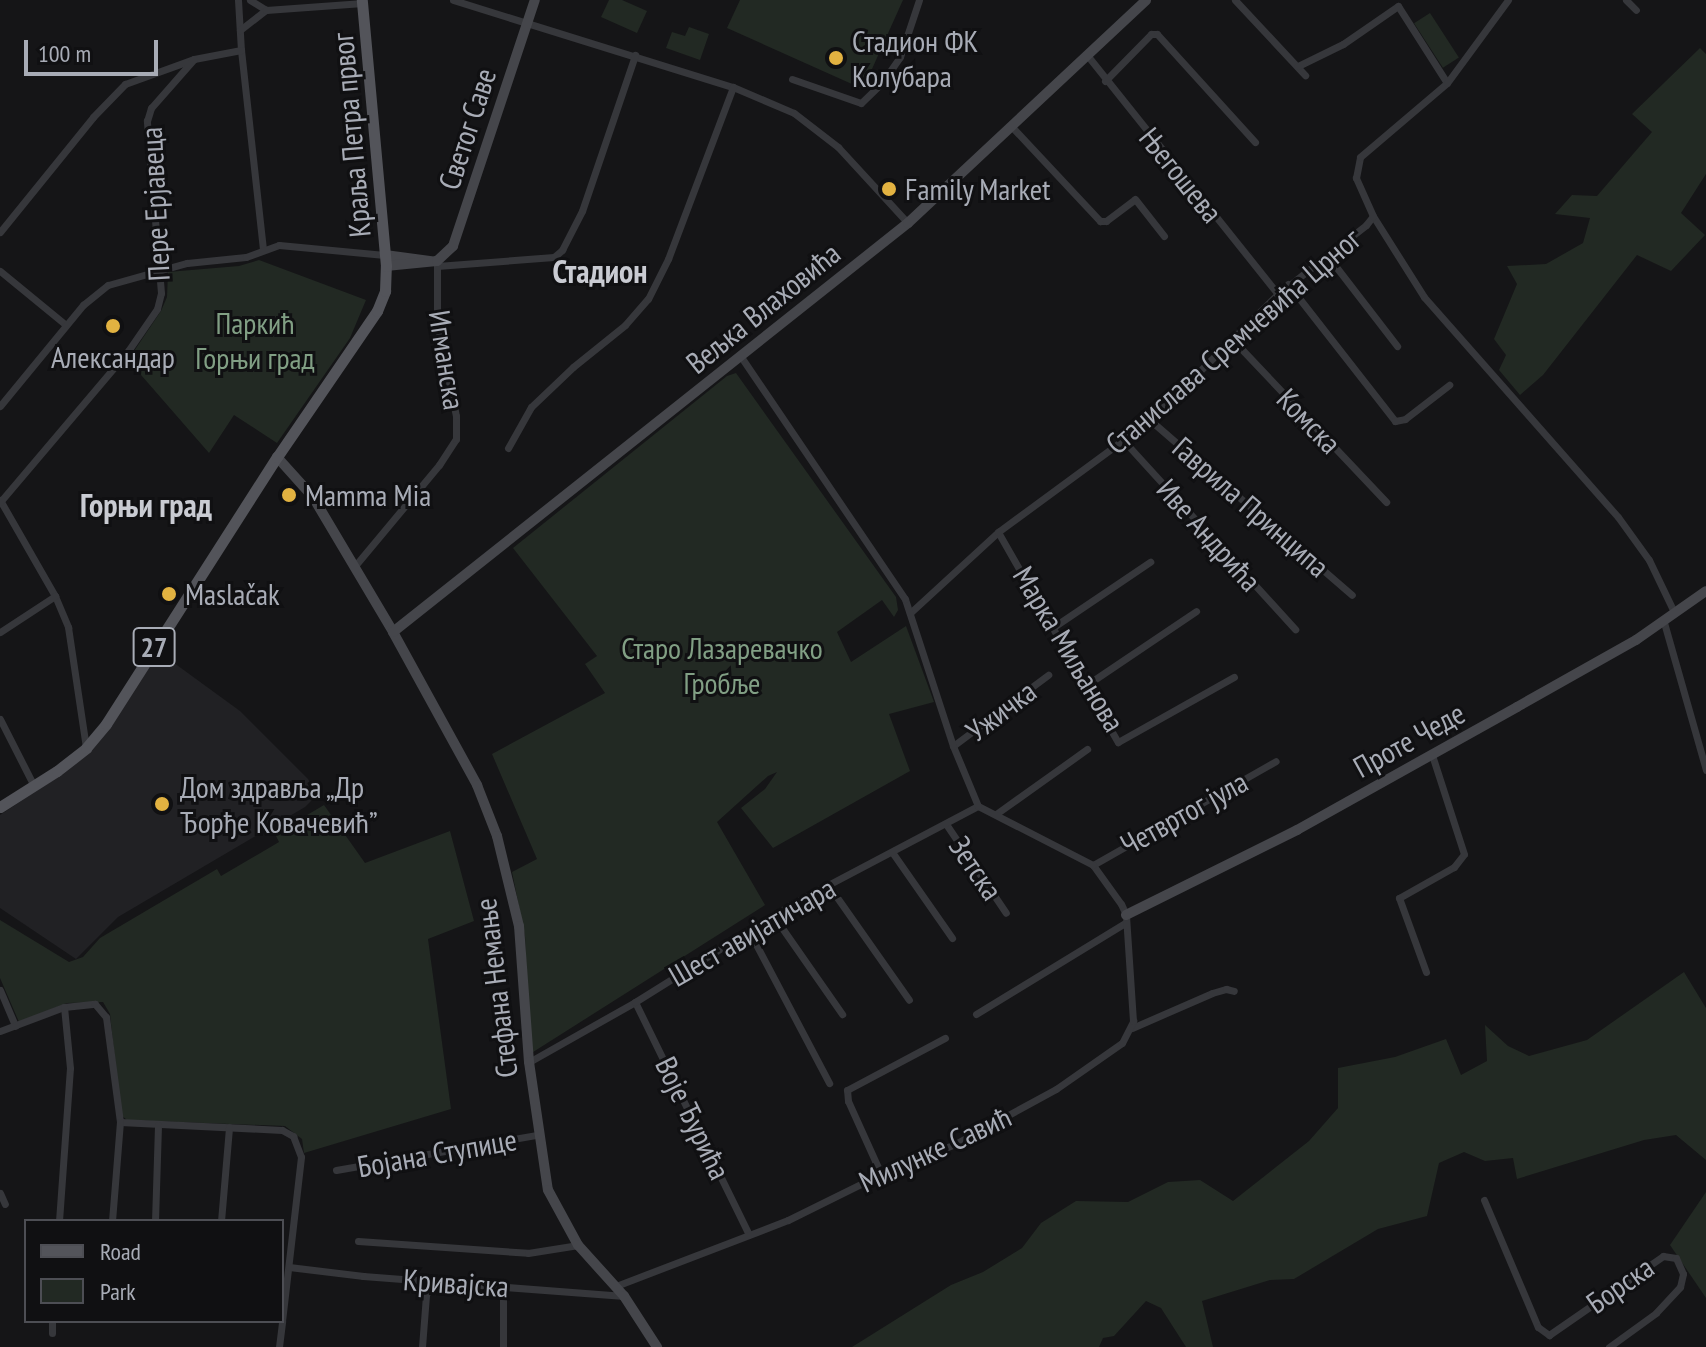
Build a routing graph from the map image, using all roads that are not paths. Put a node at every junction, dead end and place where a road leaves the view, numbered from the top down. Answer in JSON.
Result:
{"nodes":[{"id":1,"x":238,"y":0,"type":"edge"},
{"id":2,"x":250,"y":0,"type":"edge"},
{"id":3,"x":453,"y":0,"type":"edge"},
{"id":4,"x":535,"y":0,"type":"edge"},
{"id":5,"x":919,"y":0,"type":"edge"},
{"id":6,"x":1146,"y":0,"type":"edge"},
{"id":7,"x":1235,"y":0,"type":"edge"},
{"id":8,"x":1407,"y":0,"type":"edge"},
{"id":9,"x":1508,"y":0,"type":"edge"},
{"id":10,"x":1626,"y":0,"type":"edge"},
{"id":11,"x":363,"y":2,"type":"edge"},
{"id":12,"x":1398,"y":6,"type":"junction"},
{"id":13,"x":266,"y":10,"type":"junction"},
{"id":14,"x":1636,"y":10,"type":"dead end"},
{"id":15,"x":528,"y":22,"type":"junction"},
{"id":16,"x":240,"y":30,"type":"junction"},
{"id":17,"x":241,"y":50,"type":"junction"},
{"id":18,"x":635,"y":55,"type":"junction"},
{"id":19,"x":1087,"y":55,"type":"junction"},
{"id":20,"x":194,"y":59,"type":"junction"},
{"id":21,"x":1298,"y":66,"type":"junction"},
{"id":22,"x":1305,"y":75,"type":"dead end"},
{"id":23,"x":792,"y":79,"type":"dead end"},
{"id":24,"x":1105,"y":81,"type":"junction"},
{"id":25,"x":1447,"y":83,"type":"junction"},
{"id":26,"x":733,"y":87,"type":"junction"},
{"id":27,"x":1012,"y":127,"type":"junction"},
{"id":28,"x":1255,"y":142,"type":"dead end"},
{"id":29,"x":1373,"y":216,"type":"junction"},
{"id":30,"x":908,"y":223,"type":"junction"},
{"id":31,"x":0,"y":232,"type":"edge"},
{"id":32,"x":1164,"y":236,"type":"dead end"},
{"id":33,"x":263,"y":249,"type":"junction"},
{"id":34,"x":1327,"y":255,"type":"junction"},
{"id":35,"x":386,"y":261,"type":"junction"},
{"id":36,"x":435,"y":263,"type":"junction"},
{"id":37,"x":0,"y":271,"type":"edge"},
{"id":38,"x":159,"y":272,"type":"junction"},
{"id":39,"x":1288,"y":284,"type":"junction"},
{"id":40,"x":1278,"y":294,"type":"junction"},
{"id":41,"x":66,"y":325,"type":"junction"},
{"id":42,"x":1233,"y":340,"type":"junction"},
{"id":43,"x":1397,"y":346,"type":"dead end"},
{"id":44,"x":741,"y":357,"type":"junction"},
{"id":45,"x":1449,"y":385,"type":"dead end"},
{"id":46,"x":0,"y":406,"type":"edge"},
{"id":47,"x":1150,"y":420,"type":"junction"},
{"id":48,"x":1123,"y":440,"type":"junction"},
{"id":49,"x":508,"y":448,"type":"dead end"},
{"id":50,"x":277,"y":457,"type":"junction"},
{"id":51,"x":0,"y":501,"type":"edge"},
{"id":52,"x":1386,"y":502,"type":"dead end"},
{"id":53,"x":998,"y":532,"type":"junction"},
{"id":54,"x":1150,"y":562,"type":"dead end"},
{"id":55,"x":354,"y":567,"type":"junction"},
{"id":56,"x":1706,"y":591,"type":"edge"},
{"id":57,"x":1352,"y":595,"type":"dead end"},
{"id":58,"x":55,"y":596,"type":"junction"},
{"id":59,"x":1196,"y":611,"type":"dead end"},
{"id":60,"x":1674,"y":612,"type":"junction"},
{"id":61,"x":910,"y":613,"type":"junction"},
{"id":62,"x":1663,"y":619,"type":"junction"},
{"id":63,"x":1055,"y":626,"type":"junction"},
{"id":64,"x":1295,"y":629,"type":"dead end"},
{"id":65,"x":0,"y":632,"type":"edge"},
{"id":66,"x":393,"y":632,"type":"junction"},
{"id":67,"x":1048,"y":675,"type":"dead end"},
{"id":68,"x":1234,"y":677,"type":"dead end"},
{"id":69,"x":1085,"y":686,"type":"junction"},
{"id":70,"x":0,"y":719,"type":"edge"},
{"id":71,"x":953,"y":746,"type":"junction"},
{"id":72,"x":86,"y":748,"type":"junction"},
{"id":73,"x":1087,"y":749,"type":"dead end"},
{"id":74,"x":1432,"y":755,"type":"junction"},
{"id":75,"x":1276,"y":761,"type":"dead end"},
{"id":76,"x":1706,"y":770,"type":"edge"},
{"id":77,"x":34,"y":786,"type":"junction"},
{"id":78,"x":978,"y":806,"type":"junction"},
{"id":79,"x":0,"y":807,"type":"edge"},
{"id":80,"x":996,"y":814,"type":"junction"},
{"id":81,"x":946,"y":824,"type":"junction"},
{"id":82,"x":892,"y":852,"type":"junction"},
{"id":83,"x":1093,"y":865,"type":"junction"},
{"id":84,"x":829,"y":886,"type":"junction"},
{"id":85,"x":1006,"y":913,"type":"dead end"},
{"id":86,"x":773,"y":915,"type":"junction"},
{"id":87,"x":1125,"y":919,"type":"junction"},
{"id":88,"x":749,"y":931,"type":"junction"},
{"id":89,"x":952,"y":938,"type":"dead end"},
{"id":90,"x":1426,"y":972,"type":"dead end"},
{"id":91,"x":0,"y":990,"type":"edge"},
{"id":92,"x":1234,"y":991,"type":"dead end"},
{"id":93,"x":909,"y":1000,"type":"dead end"},
{"id":94,"x":635,"y":1002,"type":"junction"},
{"id":95,"x":64,"y":1007,"type":"junction"},
{"id":96,"x":842,"y":1014,"type":"dead end"},
{"id":97,"x":976,"y":1014,"type":"dead end"},
{"id":98,"x":15,"y":1026,"type":"junction"},
{"id":99,"x":1132,"y":1028,"type":"junction"},
{"id":100,"x":0,"y":1031,"type":"edge"},
{"id":101,"x":945,"y":1038,"type":"dead end"},
{"id":102,"x":529,"y":1062,"type":"junction"},
{"id":103,"x":829,"y":1083,"type":"dead end"},
{"id":104,"x":120,"y":1122,"type":"junction"},
{"id":105,"x":158,"y":1125,"type":"junction"},
{"id":106,"x":229,"y":1127,"type":"junction"},
{"id":107,"x":537,"y":1135,"type":"junction"},
{"id":108,"x":336,"y":1170,"type":"dead end"},
{"id":109,"x":881,"y":1174,"type":"junction"},
{"id":110,"x":0,"y":1193,"type":"edge"},
{"id":111,"x":1484,"y":1200,"type":"dead end"},
{"id":112,"x":5,"y":1204,"type":"dead end"},
{"id":113,"x":59,"y":1219,"type":"edge"},
{"id":114,"x":112,"y":1219,"type":"edge"},
{"id":115,"x":155,"y":1219,"type":"edge"},
{"id":116,"x":221,"y":1219,"type":"edge"},
{"id":117,"x":749,"y":1235,"type":"junction"},
{"id":118,"x":358,"y":1241,"type":"dead end"},
{"id":119,"x":578,"y":1245,"type":"junction"},
{"id":120,"x":289,"y":1267,"type":"junction"},
{"id":121,"x":432,"y":1282,"type":"junction"},
{"id":122,"x":503,"y":1287,"type":"junction"},
{"id":123,"x":620,"y":1291,"type":"junction"},
{"id":124,"x":284,"y":1306,"type":"edge"},
{"id":125,"x":52,"y":1323,"type":"edge"},
{"id":126,"x":282,"y":1323,"type":"edge"},
{"id":127,"x":52,"y":1333,"type":"dead end"},
{"id":128,"x":279,"y":1347,"type":"edge"},
{"id":129,"x":422,"y":1347,"type":"edge"},
{"id":130,"x":503,"y":1347,"type":"edge"},
{"id":131,"x":657,"y":1347,"type":"edge"},
{"id":132,"x":1609,"y":1347,"type":"edge"}],
"edges":[{"from":1,"to":16,"type":"street"},
{"from":2,"to":13,"type":"street"},
{"from":3,"to":15,"type":"street"},
{"from":4,"to":15,"type":"street","name":"Светог Саве"},
{"from":5,"to":23,"type":"street"},
{"from":6,"to":19,"type":"street","name":"Вељка Влаховића"},
{"from":7,"to":21,"type":"street"},
{"from":8,"to":12,"type":"street"},
{"from":9,"to":25,"type":"street","name":"Станислава Сремчевића Црног"},
{"from":10,"to":14,"type":"street"},
{"from":11,"to":13,"type":"street"},
{"from":11,"to":35,"type":"main road","name":"Краља Петра првог","number":"27"},
{"from":12,"to":21,"type":"street"},
{"from":12,"to":25,"type":"street"},
{"from":13,"to":16,"type":"street"},
{"from":15,"to":18,"type":"street"},
{"from":15,"to":36,"type":"street","name":"Светог Саве"},
{"from":16,"to":17,"type":"street"},
{"from":17,"to":20,"type":"street"},
{"from":17,"to":33,"type":"street"},
{"from":18,"to":26,"type":"street"},
{"from":18,"to":36,"type":"street"},
{"from":19,"to":24,"type":"street","name":"Његошева"},
{"from":19,"to":27,"type":"street","name":"Вељка Влаховића"},
{"from":20,"to":31,"type":"street"},
{"from":20,"to":38,"type":"street","name":"Пере Ерјавеца"},
{"from":21,"to":22,"type":"street"},
{"from":24,"to":28,"type":"street"},
{"from":24,"to":40,"type":"street","name":"Његошева"},
{"from":25,"to":29,"type":"street","name":"Станислава Сремчевића Црног"},
{"from":26,"to":30,"type":"street"},
{"from":26,"to":49,"type":"street"},
{"from":27,"to":30,"type":"street","name":"Вељка Влаховића"},
{"from":27,"to":32,"type":"street"},
{"from":29,"to":34,"type":"street","name":"Станислава Сремчевића Црног"},
{"from":29,"to":60,"type":"street"},
{"from":30,"to":44,"type":"street","name":"Вељка Влаховића"},
{"from":33,"to":35,"type":"street"},
{"from":33,"to":38,"type":"street"},
{"from":34,"to":39,"type":"street","name":"Станислава Сремчевића Црног"},
{"from":34,"to":43,"type":"street"},
{"from":35,"to":36,"type":"street"},
{"from":35,"to":50,"type":"main road","number":"27"},
{"from":36,"to":55,"type":"street","name":"Игманска"},
{"from":37,"to":41,"type":"street"},
{"from":38,"to":41,"type":"street"},
{"from":38,"to":51,"type":"street","name":"Пере Ерјавеца"},
{"from":39,"to":40,"type":"street","name":"Станислава Сремчевића Црног"},
{"from":39,"to":45,"type":"street"},
{"from":40,"to":42,"type":"street","name":"Станислава Сремчевића Црног"},
{"from":41,"to":46,"type":"street"},
{"from":42,"to":47,"type":"street","name":"Станислава Сремчевића Црног"},
{"from":42,"to":52,"type":"street","name":"Комска"},
{"from":44,"to":61,"type":"street"},
{"from":44,"to":66,"type":"street","name":"Вељка Влаховића"},
{"from":47,"to":48,"type":"street","name":"Станислава Сремчевића Црног"},
{"from":47,"to":57,"type":"street","name":"Гаврила Принципа"},
{"from":48,"to":53,"type":"street","name":"Станислава Сремчевића Црног"},
{"from":48,"to":64,"type":"street","name":"Иве Андрића"},
{"from":50,"to":55,"type":"street","name":"Стефана Немање"},
{"from":50,"to":72,"type":"main road","number":"27"},
{"from":51,"to":58,"type":"street"},
{"from":53,"to":61,"type":"street","name":"Станислава Сремчевића Црног"},
{"from":53,"to":63,"type":"street","name":"Марка Миљанова"},
{"from":54,"to":63,"type":"street"},
{"from":55,"to":66,"type":"street","name":"Стефана Немање"},
{"from":56,"to":60,"type":"street","name":"Проте Чеде"},
{"from":58,"to":65,"type":"street"},
{"from":58,"to":72,"type":"street"},
{"from":59,"to":69,"type":"street"},
{"from":60,"to":62,"type":"street","name":"Проте Чеде"},
{"from":61,"to":71,"type":"street"},
{"from":62,"to":74,"type":"street","name":"Проте Чеде"},
{"from":62,"to":76,"type":"street"},
{"from":63,"to":69,"type":"street","name":"Марка Миљанова"},
{"from":66,"to":102,"type":"street","name":"Стефана Немање"},
{"from":67,"to":71,"type":"street","name":"Ужичка"},
{"from":68,"to":69,"type":"street","name":"Марка Миљанова"},
{"from":70,"to":77,"type":"street"},
{"from":71,"to":78,"type":"street"},
{"from":72,"to":77,"type":"main road","number":"27"},
{"from":73,"to":80,"type":"street"},
{"from":74,"to":87,"type":"street","name":"Проте Чеде"},
{"from":74,"to":90,"type":"street"},
{"from":75,"to":83,"type":"street","name":"Четвртог јула"},
{"from":77,"to":79,"type":"main road","number":"27"},
{"from":78,"to":80,"type":"street"},
{"from":78,"to":81,"type":"street","name":"Шест авијатичара"},
{"from":80,"to":83,"type":"street"},
{"from":81,"to":82,"type":"street","name":"Шест авијатичара"},
{"from":81,"to":85,"type":"street","name":"Зетска"},
{"from":82,"to":84,"type":"street","name":"Шест авијатичара"},
{"from":82,"to":89,"type":"street"},
{"from":83,"to":87,"type":"street"},
{"from":84,"to":86,"type":"street","name":"Шест авијатичара"},
{"from":84,"to":93,"type":"street"},
{"from":86,"to":88,"type":"street","name":"Шест авијатичара"},
{"from":86,"to":96,"type":"street"},
{"from":87,"to":97,"type":"street"},
{"from":87,"to":99,"type":"street"},
{"from":88,"to":94,"type":"street","name":"Шест авијатичара"},
{"from":88,"to":103,"type":"street"},
{"from":91,"to":98,"type":"street"},
{"from":92,"to":99,"type":"street"},
{"from":94,"to":102,"type":"street","name":"Шест авијатичара"},
{"from":94,"to":117,"type":"street","name":"Воје Ђурића"},
{"from":95,"to":98,"type":"street"},
{"from":95,"to":104,"type":"street"},
{"from":95,"to":113,"type":"street"},
{"from":98,"to":100,"type":"street"},
{"from":99,"to":109,"type":"street","name":"Милунке Савић"},
{"from":101,"to":109,"type":"street"},
{"from":102,"to":107,"type":"street","name":"Стефана Немање"},
{"from":104,"to":105,"type":"street"},
{"from":104,"to":114,"type":"street"},
{"from":105,"to":106,"type":"street"},
{"from":105,"to":115,"type":"street"},
{"from":106,"to":116,"type":"street"},
{"from":106,"to":120,"type":"street"},
{"from":107,"to":108,"type":"street","name":"Бојана Ступице"},
{"from":107,"to":119,"type":"street","name":"Стефана Немање"},
{"from":109,"to":117,"type":"street","name":"Милунке Савић"},
{"from":110,"to":112,"type":"street"},
{"from":111,"to":132,"type":"street","name":"Борска"},
{"from":117,"to":123,"type":"street","name":"Милунке Савић"},
{"from":118,"to":119,"type":"street"},
{"from":119,"to":123,"type":"street","name":"Стефана Немање"},
{"from":120,"to":121,"type":"street","name":"Кривајска"},
{"from":120,"to":124,"type":"street"},
{"from":121,"to":122,"type":"street","name":"Кривајска"},
{"from":121,"to":129,"type":"street"},
{"from":122,"to":123,"type":"street","name":"Кривајска"},
{"from":122,"to":130,"type":"street"},
{"from":123,"to":131,"type":"street","name":"Стефана Немање"},
{"from":125,"to":127,"type":"street"},
{"from":126,"to":128,"type":"street"}]}
